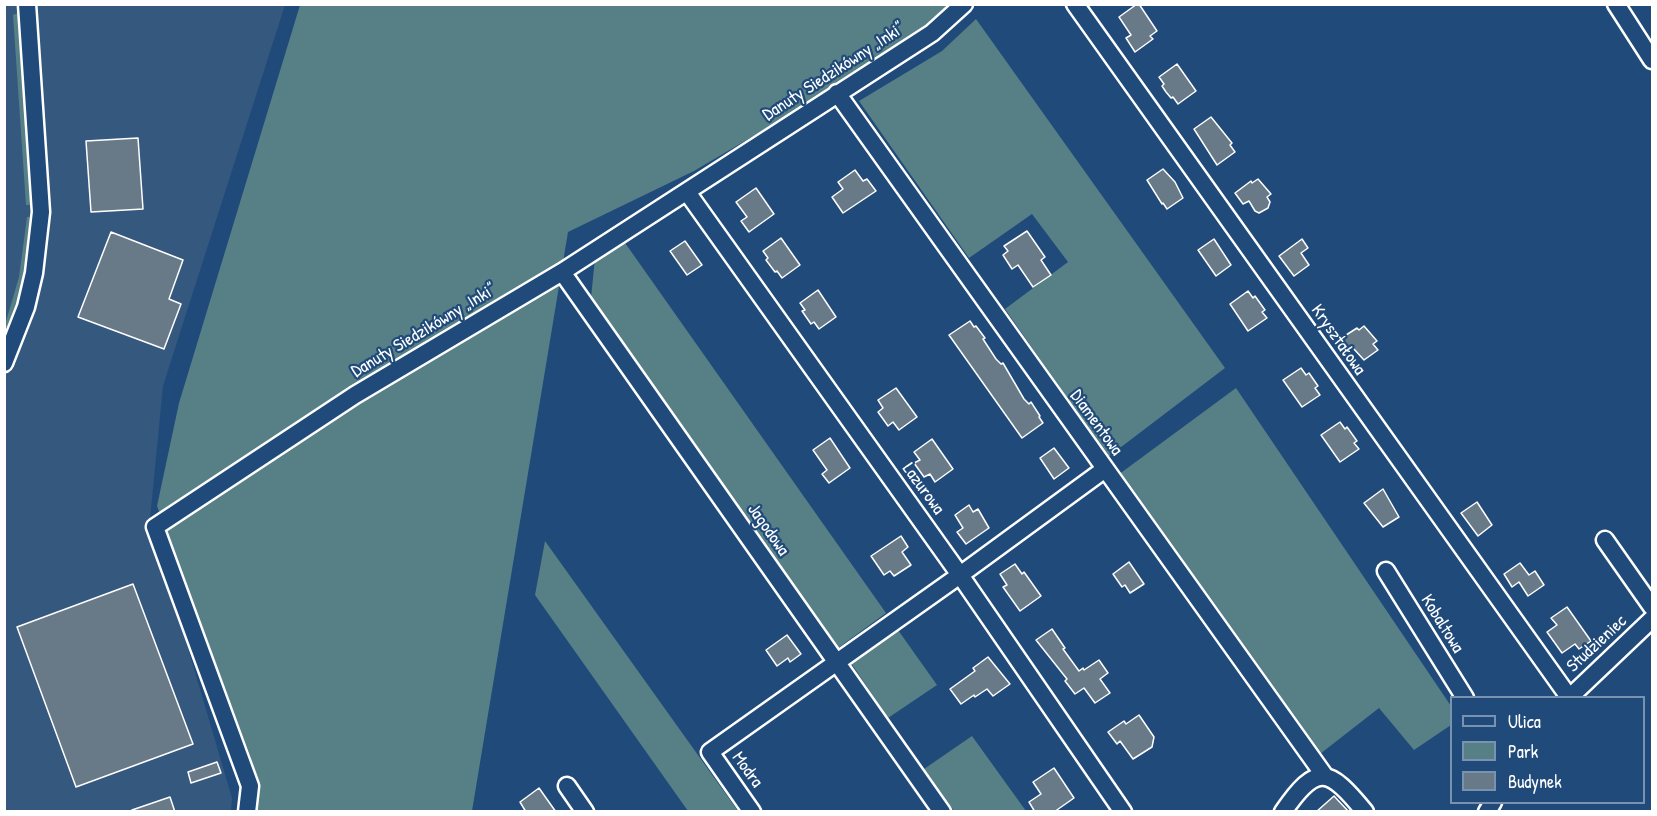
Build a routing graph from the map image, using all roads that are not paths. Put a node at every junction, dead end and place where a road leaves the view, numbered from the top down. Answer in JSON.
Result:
{"nodes":[{"id":1,"x":27,"y":4,"type":"edge"},
{"id":2,"x":964,"y":4,"type":"edge"},
{"id":3,"x":1075,"y":4,"type":"edge"},
{"id":4,"x":1616,"y":4,"type":"edge"},
{"id":5,"x":1653,"y":60,"type":"edge"},
{"id":6,"x":837,"y":93,"type":"junction"},
{"id":7,"x":687,"y":192,"type":"junction"},
{"id":8,"x":562,"y":272,"type":"junction"},
{"id":9,"x":4,"y":363,"type":"edge"},
{"id":10,"x":1105,"y":469,"type":"junction"},
{"id":11,"x":1605,"y":540,"type":"dead end"},
{"id":12,"x":1386,"y":571,"type":"dead end"},
{"id":13,"x":960,"y":575,"type":"junction"},
{"id":14,"x":1653,"y":607,"type":"edge"},
{"id":15,"x":1653,"y":619,"type":"edge"},
{"id":16,"x":837,"y":662,"type":"junction"},
{"id":17,"x":1464,"y":696,"type":"edge"},
{"id":18,"x":1568,"y":696,"type":"edge"},
{"id":19,"x":1570,"y":696,"type":"edge"},
{"id":20,"x":1324,"y":775,"type":"junction"},
{"id":21,"x":567,"y":786,"type":"dead end"},
{"id":22,"x":247,"y":812,"type":"edge"},
{"id":23,"x":585,"y":812,"type":"edge"},
{"id":24,"x":752,"y":812,"type":"edge"},
{"id":25,"x":942,"y":812,"type":"edge"},
{"id":26,"x":1123,"y":812,"type":"edge"},
{"id":27,"x":1283,"y":812,"type":"edge"},
{"id":28,"x":1365,"y":812,"type":"edge"}],
"edges":[{"from":1,"to":9,"type":"street"},
{"from":2,"to":6,"type":"street","name":"Danuty Siedzikówny „Inki”"},
{"from":3,"to":18,"type":"street","name":"Kryształowa"},
{"from":4,"to":5,"type":"street"},
{"from":6,"to":7,"type":"street","name":"Danuty Siedzikówny „Inki”"},
{"from":6,"to":10,"type":"street","name":"Diamentowa"},
{"from":7,"to":8,"type":"street","name":"Danuty Siedzikówny „Inki”"},
{"from":7,"to":13,"type":"street","name":"Lazurowa"},
{"from":8,"to":16,"type":"street","name":"Jagodowa"},
{"from":8,"to":22,"type":"street","name":"Danuty Siedzikówny „Inki”"},
{"from":10,"to":13,"type":"street"},
{"from":10,"to":20,"type":"street","name":"Diamentowa"},
{"from":11,"to":14,"type":"street"},
{"from":12,"to":17,"type":"street","name":"Kobaltowa"},
{"from":13,"to":16,"type":"street"},
{"from":13,"to":26,"type":"street","name":"Lazurowa"},
{"from":15,"to":19,"type":"street","name":"Studzieniec"},
{"from":16,"to":24,"type":"street","name":"Modra"},
{"from":16,"to":25,"type":"street","name":"Jagodowa"},
{"from":20,"to":27,"type":"street"},
{"from":20,"to":28,"type":"street","name":"Diamentowa"},
{"from":21,"to":23,"type":"street"}]}
